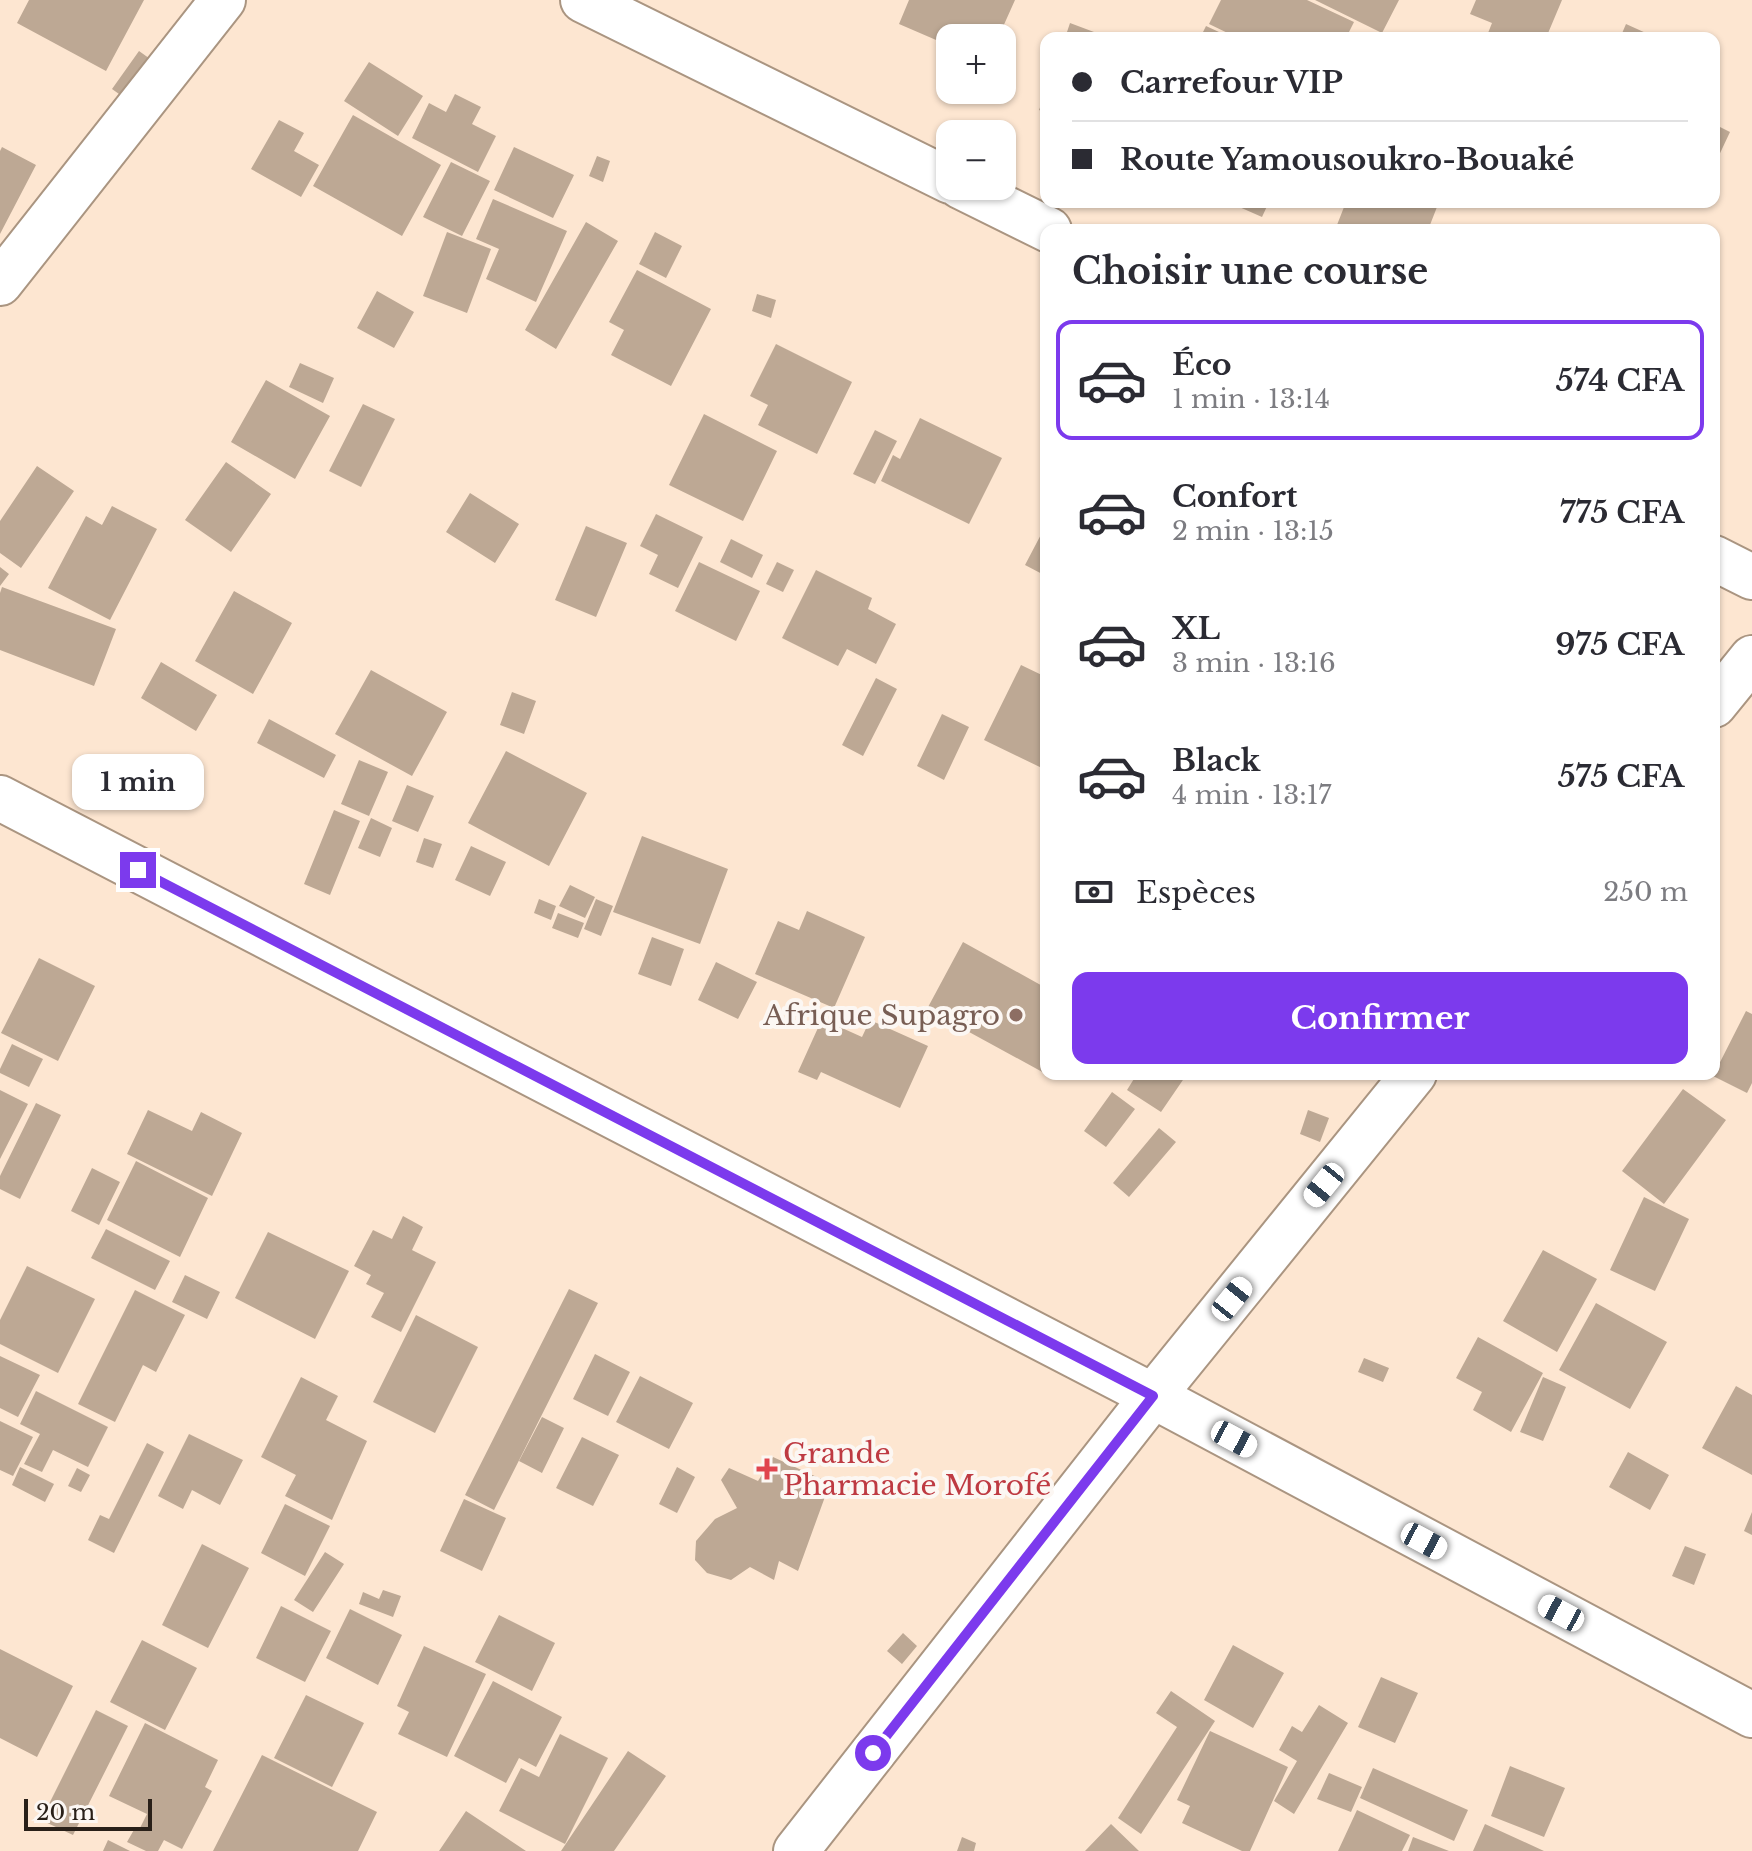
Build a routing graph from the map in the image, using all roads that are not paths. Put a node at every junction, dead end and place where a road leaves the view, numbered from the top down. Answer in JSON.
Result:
{"nodes":[{"id":1,"x":223,"y":0,"type":"edge"},
{"id":2,"x":583,"y":0,"type":"edge"},
{"id":3,"x":936,"y":174,"type":"edge"},
{"id":4,"x":988,"y":200,"type":"edge"},
{"id":5,"x":1040,"y":226,"type":"edge"},
{"id":6,"x":0,"y":283,"type":"edge"},
{"id":7,"x":1720,"y":561,"type":"edge"},
{"id":8,"x":1752,"y":577,"type":"edge"},
{"id":9,"x":1752,"y":658,"type":"edge"},
{"id":10,"x":1720,"y":698,"type":"edge"},
{"id":11,"x":0,"y":798,"type":"edge"},
{"id":12,"x":1409,"y":1080,"type":"edge"},
{"id":13,"x":1153,"y":1396,"type":"junction"},
{"id":14,"x":1752,"y":1715,"type":"edge"},
{"id":15,"x":796,"y":1851,"type":"edge"}],
"edges":[{"from":1,"to":6,"type":"main road"},
{"from":2,"to":3,"type":"main road"},
{"from":4,"to":5,"type":"main road"},
{"from":7,"to":8,"type":"main road"},
{"from":9,"to":10,"type":"main road"},
{"from":11,"to":13,"type":"main road"},
{"from":12,"to":13,"type":"main road"},
{"from":13,"to":14,"type":"main road"},
{"from":13,"to":15,"type":"main road"}]}
